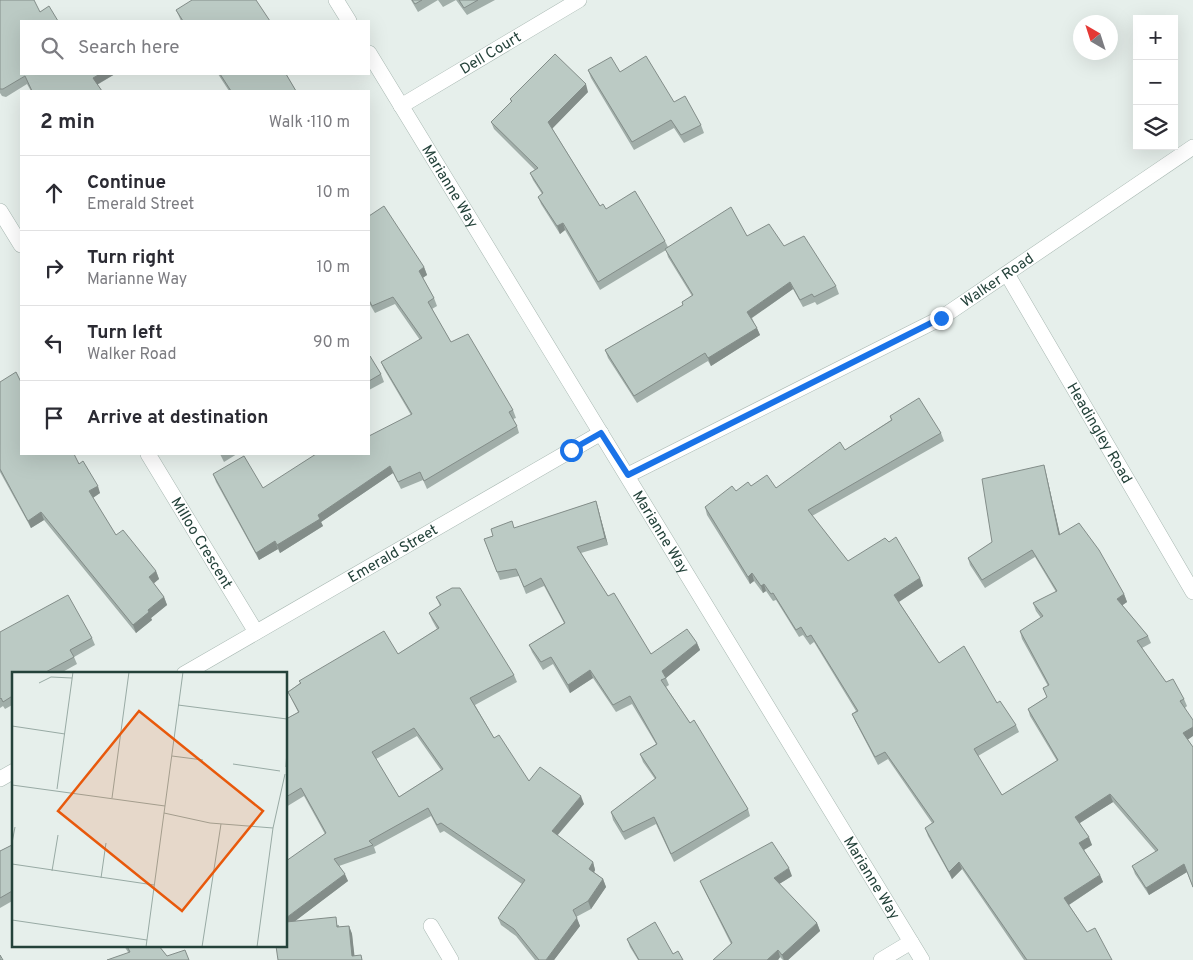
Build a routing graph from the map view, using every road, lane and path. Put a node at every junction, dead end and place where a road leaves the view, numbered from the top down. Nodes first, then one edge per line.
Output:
1 (336, 0) edge
2 (579, 0) edge
3 (348, 20) edge
4 (370, 55) edge
5 (401, 106) junction
6 (1193, 147) edge
7 (0, 210) edge
8 (20, 244) edge
9 (1007, 274) junction
10 (601, 433) junction
11 (149, 455) edge
12 (628, 475) junction
13 (1193, 592) edge
14 (256, 632) junction
15 (187, 672) edge
16 (12, 773) edge
17 (0, 779) edge
18 (431, 926) dead end
19 (911, 942) junction
20 (451, 960) edge
21 (881, 960) edge
22 (922, 960) edge

1 - 3 street
2 - 5 street, Dell Court
4 - 5 street, Marianne Way
5 - 10 street, Marianne Way
6 - 9 street, Walker Road
7 - 8 street
9 - 12 street, Walker Road
9 - 13 street, Headingley Road
10 - 12 street, Marianne Way
10 - 14 street, Emerald Street
11 - 14 street, Milloo Crescent
12 - 19 street, Marianne Way
14 - 15 street, Emerald Street
16 - 17 street
18 - 20 street
19 - 21 street
19 - 22 street, Marianne Way

